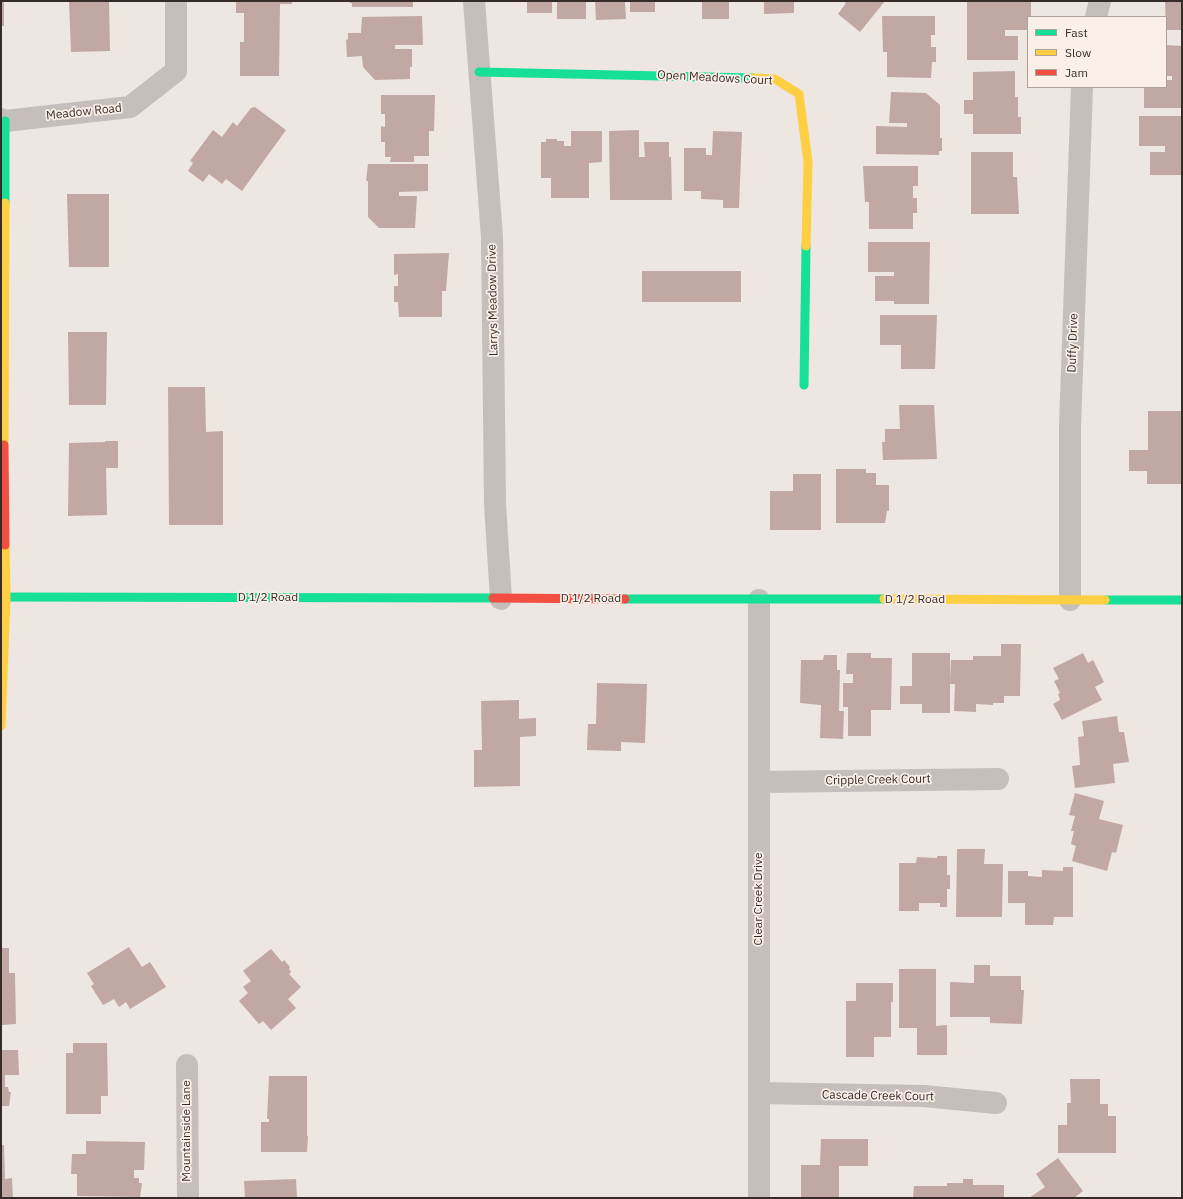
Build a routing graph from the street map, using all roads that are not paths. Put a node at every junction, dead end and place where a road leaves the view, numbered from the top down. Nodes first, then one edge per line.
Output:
1 (176, 1) edge
2 (474, 1) edge
3 (1100, 1) edge
4 (1096, 16) edge
5 (479, 72) junction
6 (1082, 88) edge
7 (3, 120) edge
8 (804, 385) dead end
9 (4, 597) edge
10 (501, 599) junction
11 (759, 600) junction
12 (1070, 600) junction
13 (1182, 600) edge
14 (1, 726) edge
15 (998, 779) dead end
16 (759, 782) junction
17 (187, 1065) dead end
18 (759, 1093) junction
19 (996, 1102) dead end
20 (188, 1198) edge
21 (759, 1198) edge

1 - 7 street, Meadow Road
2 - 5 street, Larrys Meadow Drive
3 - 4 street
5 - 8 street, Open Meadows Court
5 - 10 street, Larrys Meadow Drive
6 - 12 street, Duffy Drive
7 - 9 street
9 - 10 street, D 1/2 Road
9 - 14 street
10 - 11 street, D 1/2 Road
11 - 12 street, D 1/2 Road
11 - 16 street, Clear Creek Drive
12 - 13 street, D 1/2 Road
15 - 16 street, Cripple Creek Court
16 - 18 street, Clear Creek Drive
17 - 20 street, Mountainside Lane
18 - 19 street, Cascade Creek Court
18 - 21 street, Clear Creek Drive

